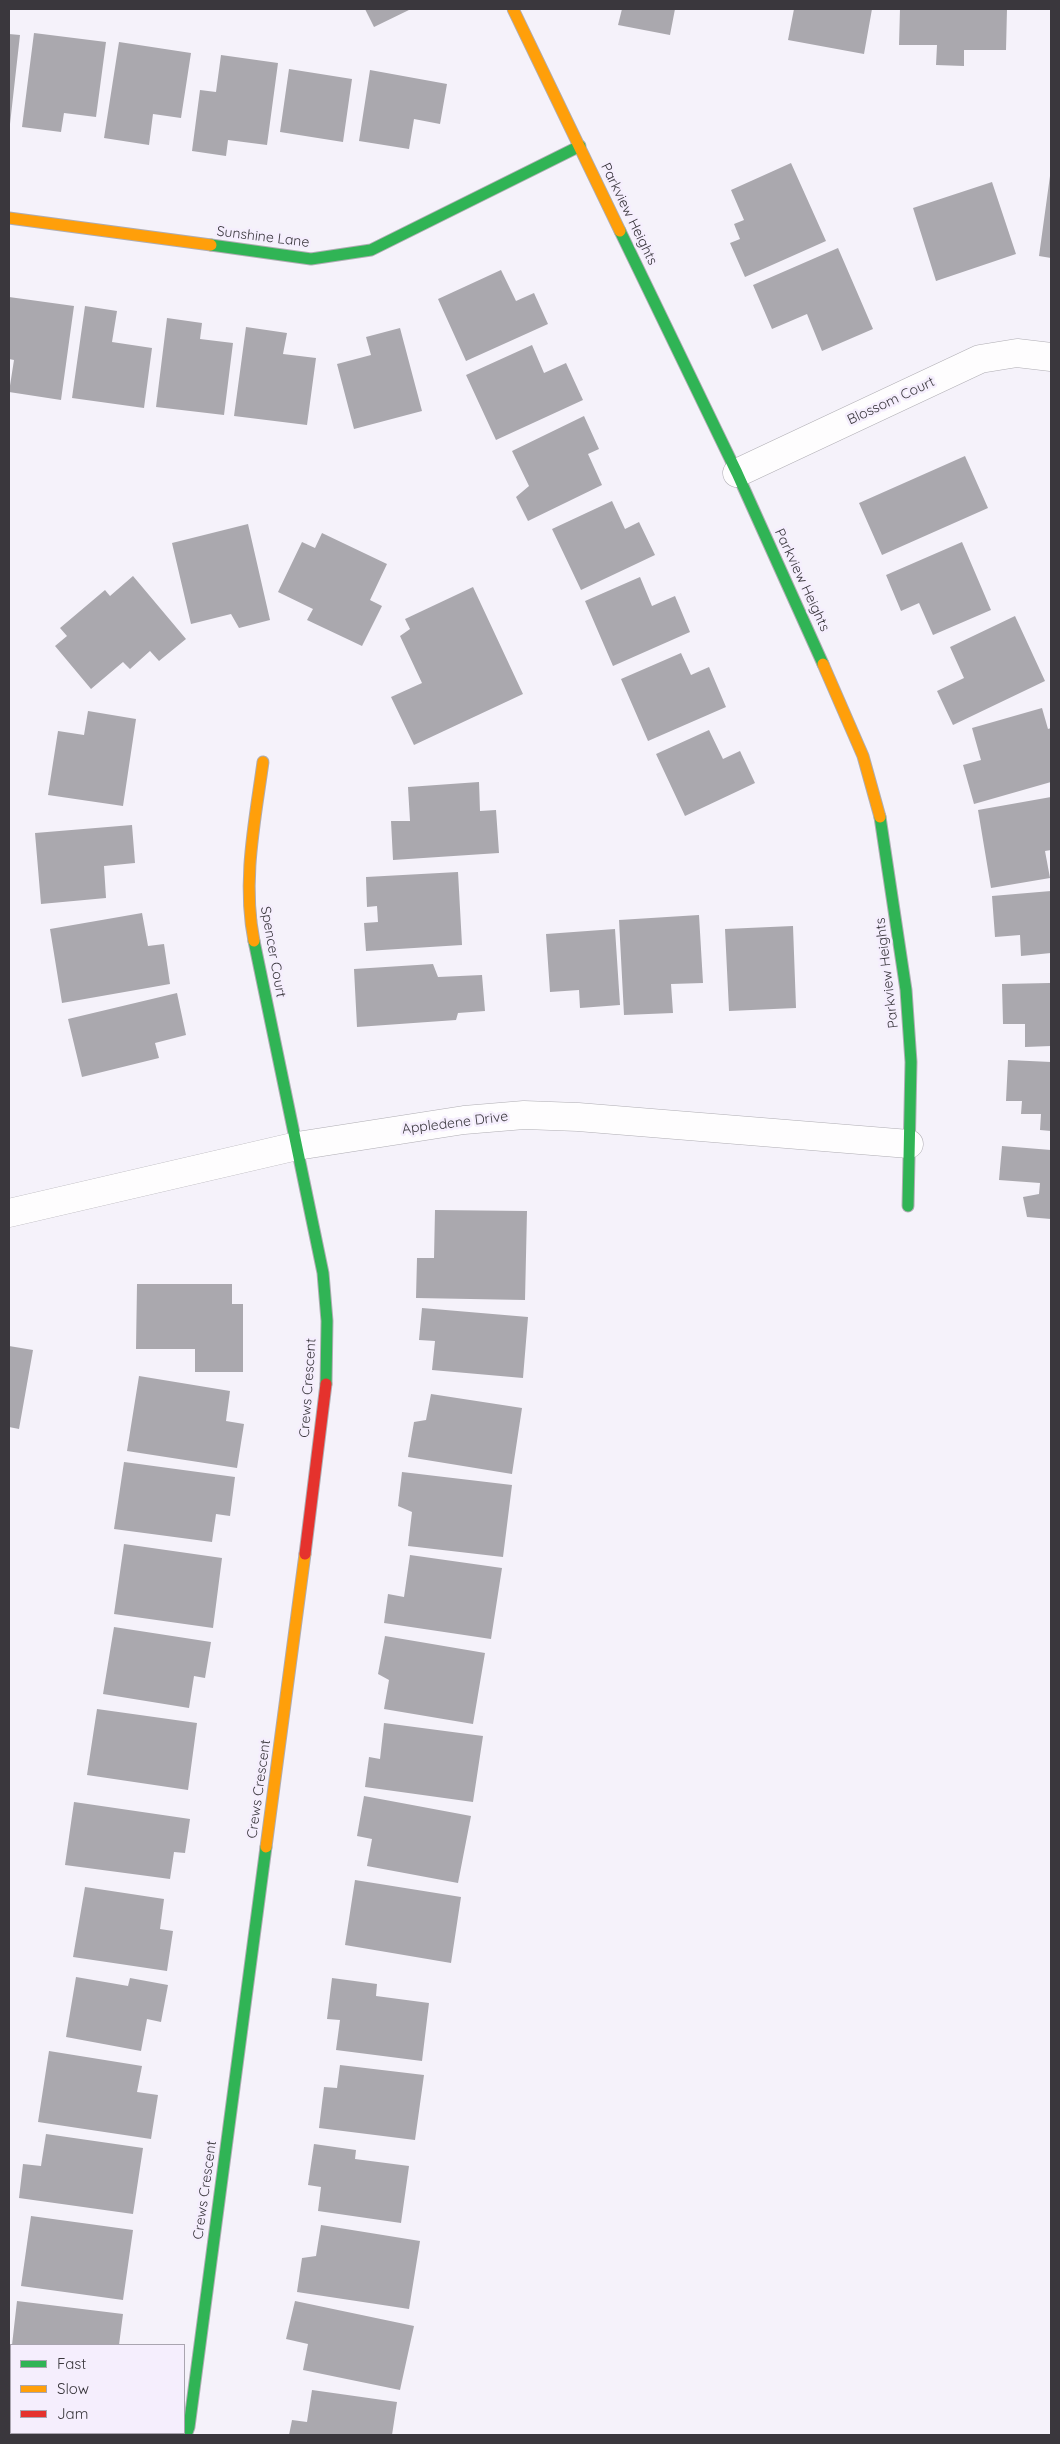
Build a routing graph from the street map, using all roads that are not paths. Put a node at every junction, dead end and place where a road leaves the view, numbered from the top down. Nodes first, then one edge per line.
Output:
1 (513, 9) edge
2 (580, 146) junction
3 (9, 218) edge
4 (1051, 357) edge
5 (737, 473) junction
6 (262, 762) dead end
7 (909, 1144) junction
8 (298, 1146) junction
9 (908, 1206) dead end
10 (9, 1213) edge
11 (186, 2435) edge

1 - 2 street, Parkview Heights
2 - 3 street, Sunshine Lane
2 - 5 street, Parkview Heights
4 - 5 street, Blossom Court
5 - 7 street, Parkview Heights
6 - 8 street, Spencer Court
7 - 8 street, Appledene Drive
7 - 9 street, Parkview Heights
8 - 10 street, Appledene Drive
8 - 11 street, Crews Crescent

